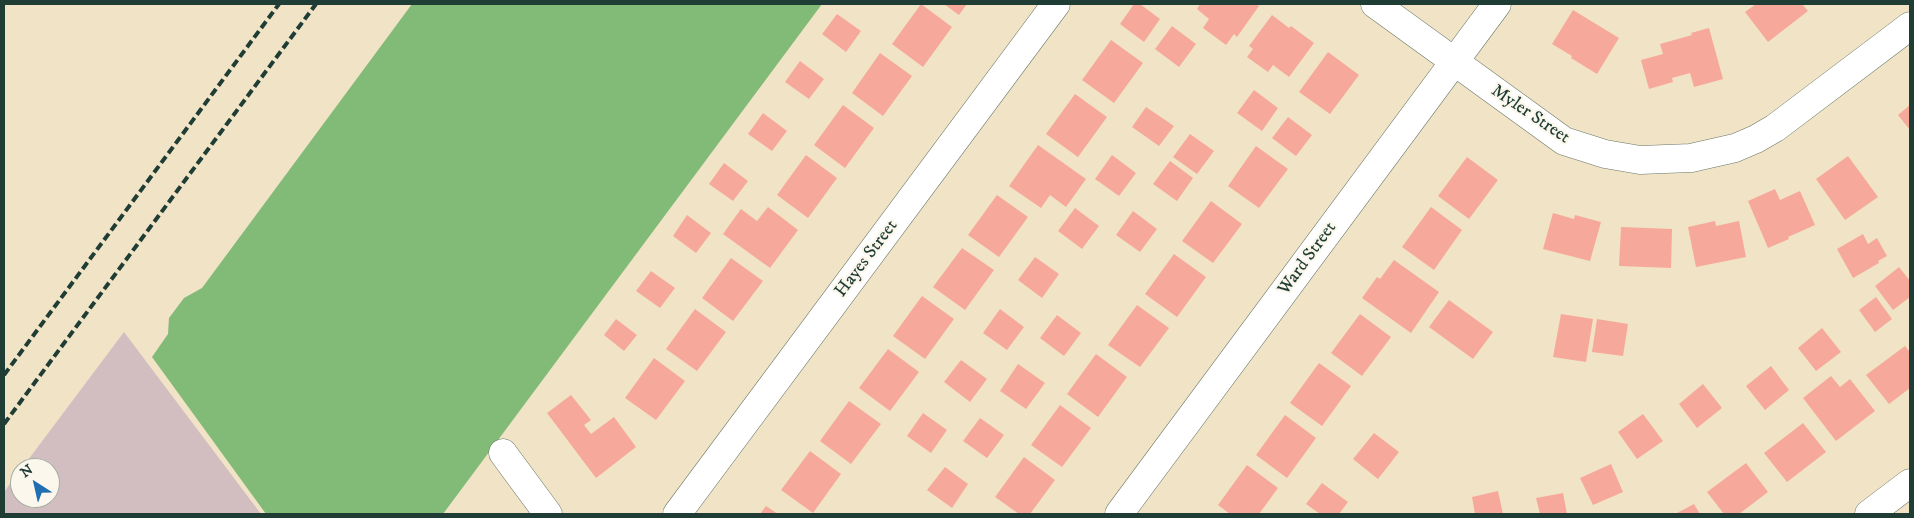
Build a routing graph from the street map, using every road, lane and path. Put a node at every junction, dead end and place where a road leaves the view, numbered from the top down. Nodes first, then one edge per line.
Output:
1 (1056, 4) edge
2 (1375, 4) edge
3 (1497, 4) edge
4 (1910, 26) edge
5 (1454, 62) junction
6 (502, 453) dead end
7 (1910, 483) edge
8 (548, 514) edge
9 (677, 514) edge
10 (1119, 514) edge
11 (1869, 514) edge

1 - 9 street, Hayes Street
2 - 5 street, Myler Street
3 - 5 street, Ward Street
4 - 5 street, Myler Street
5 - 10 street, Ward Street
6 - 8 street
7 - 11 street

